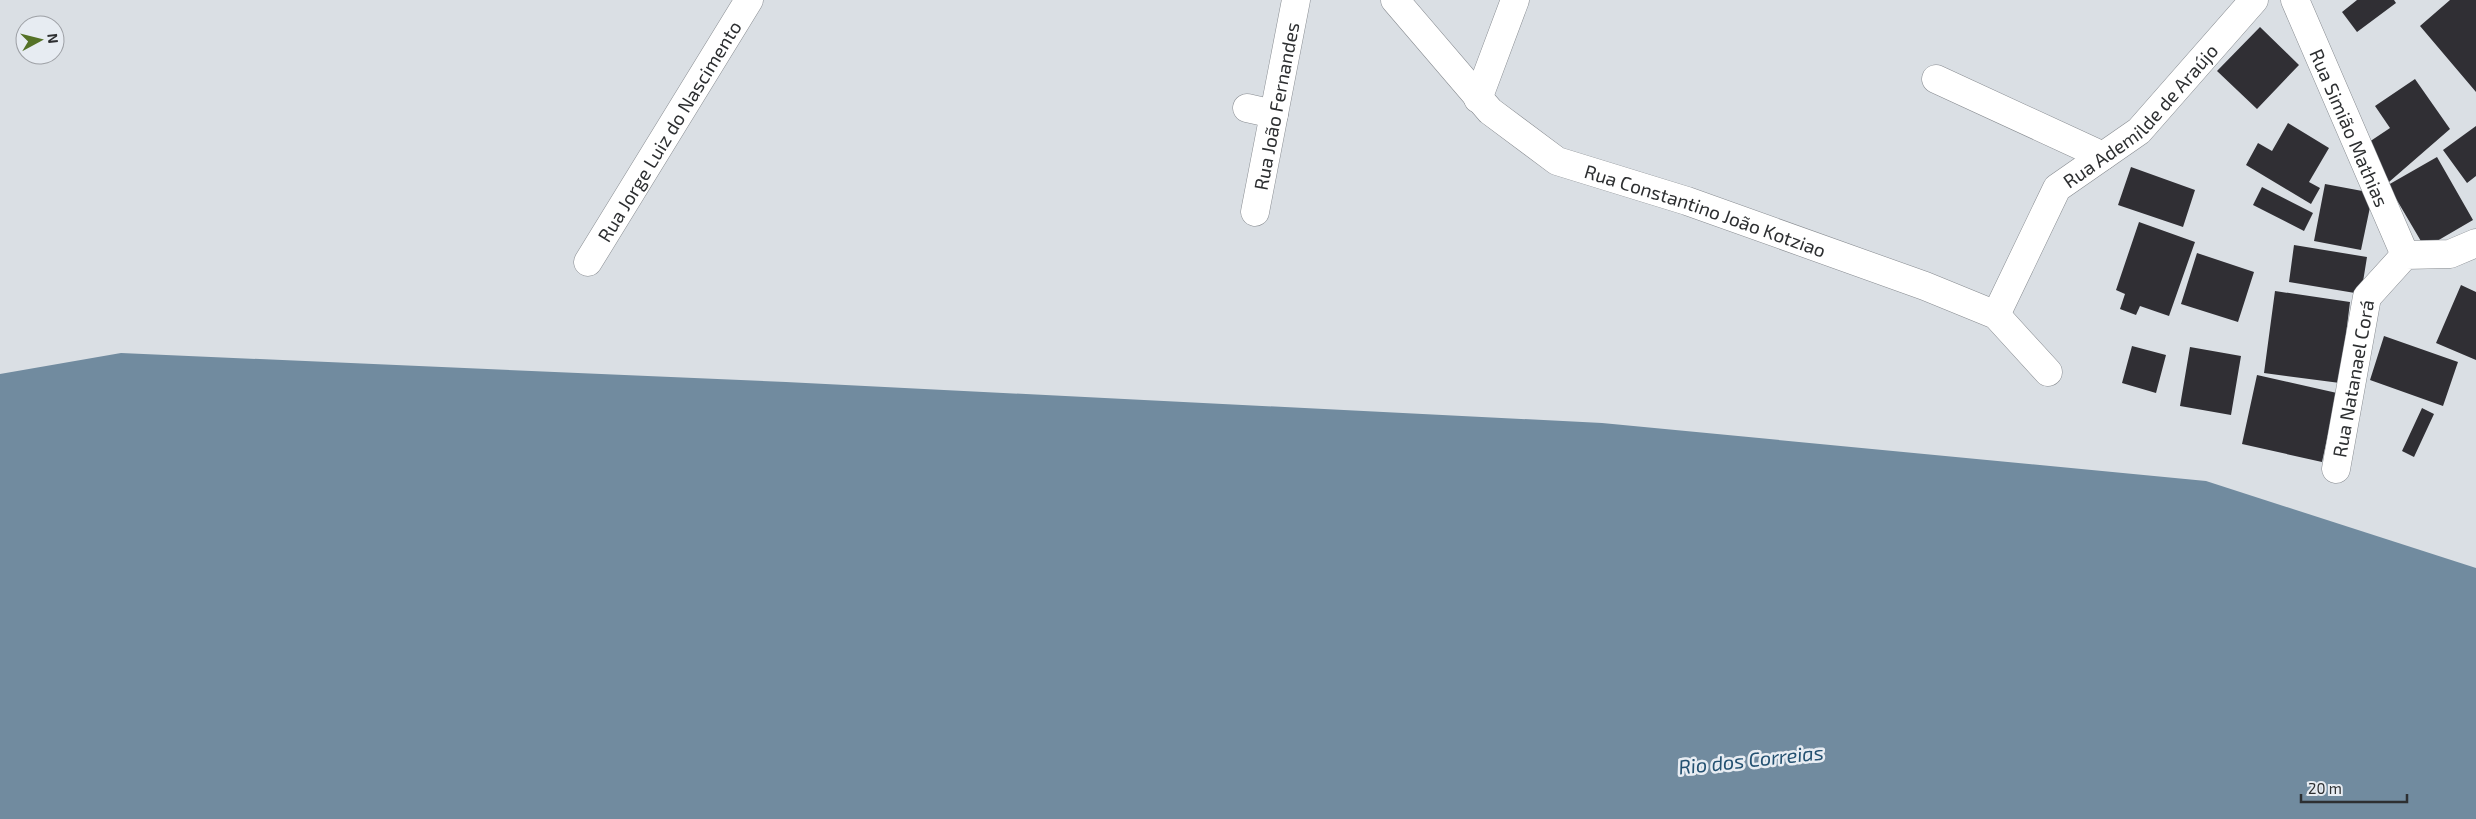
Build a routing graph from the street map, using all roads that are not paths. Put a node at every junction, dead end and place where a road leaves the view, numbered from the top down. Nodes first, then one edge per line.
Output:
1 (749, 0) edge
2 (1296, 0) edge
3 (1395, 0) edge
4 (1515, 0) edge
5 (2254, 0) edge
6 (2295, 0) edge
7 (1936, 79) dead end
8 (1478, 99) junction
9 (1247, 108) dead end
10 (1274, 114) junction
11 (2103, 156) junction
12 (1255, 212) dead end
13 (2476, 243) edge
14 (2405, 256) junction
15 (588, 262) dead end
16 (1996, 315) junction
17 (2048, 372) dead end
18 (2336, 469) dead end

1 - 15 street, Rua Jorge Luiz do Nascimento
2 - 10 street, Rua João Fernandes
3 - 8 street, Rua Constantino João Kotziao
4 - 8 street
5 - 11 street, Rua Ademilde de Araújo
6 - 14 street, Rua Simião Mathias
7 - 11 street
8 - 16 street, Rua Constantino João Kotziao
9 - 10 street
10 - 12 street, Rua João Fernandes
11 - 16 street, Rua Ademilde de Araújo
13 - 14 street
14 - 18 street, Rua Natanael Corá
16 - 17 street, Rua Constantino João Kotziao

